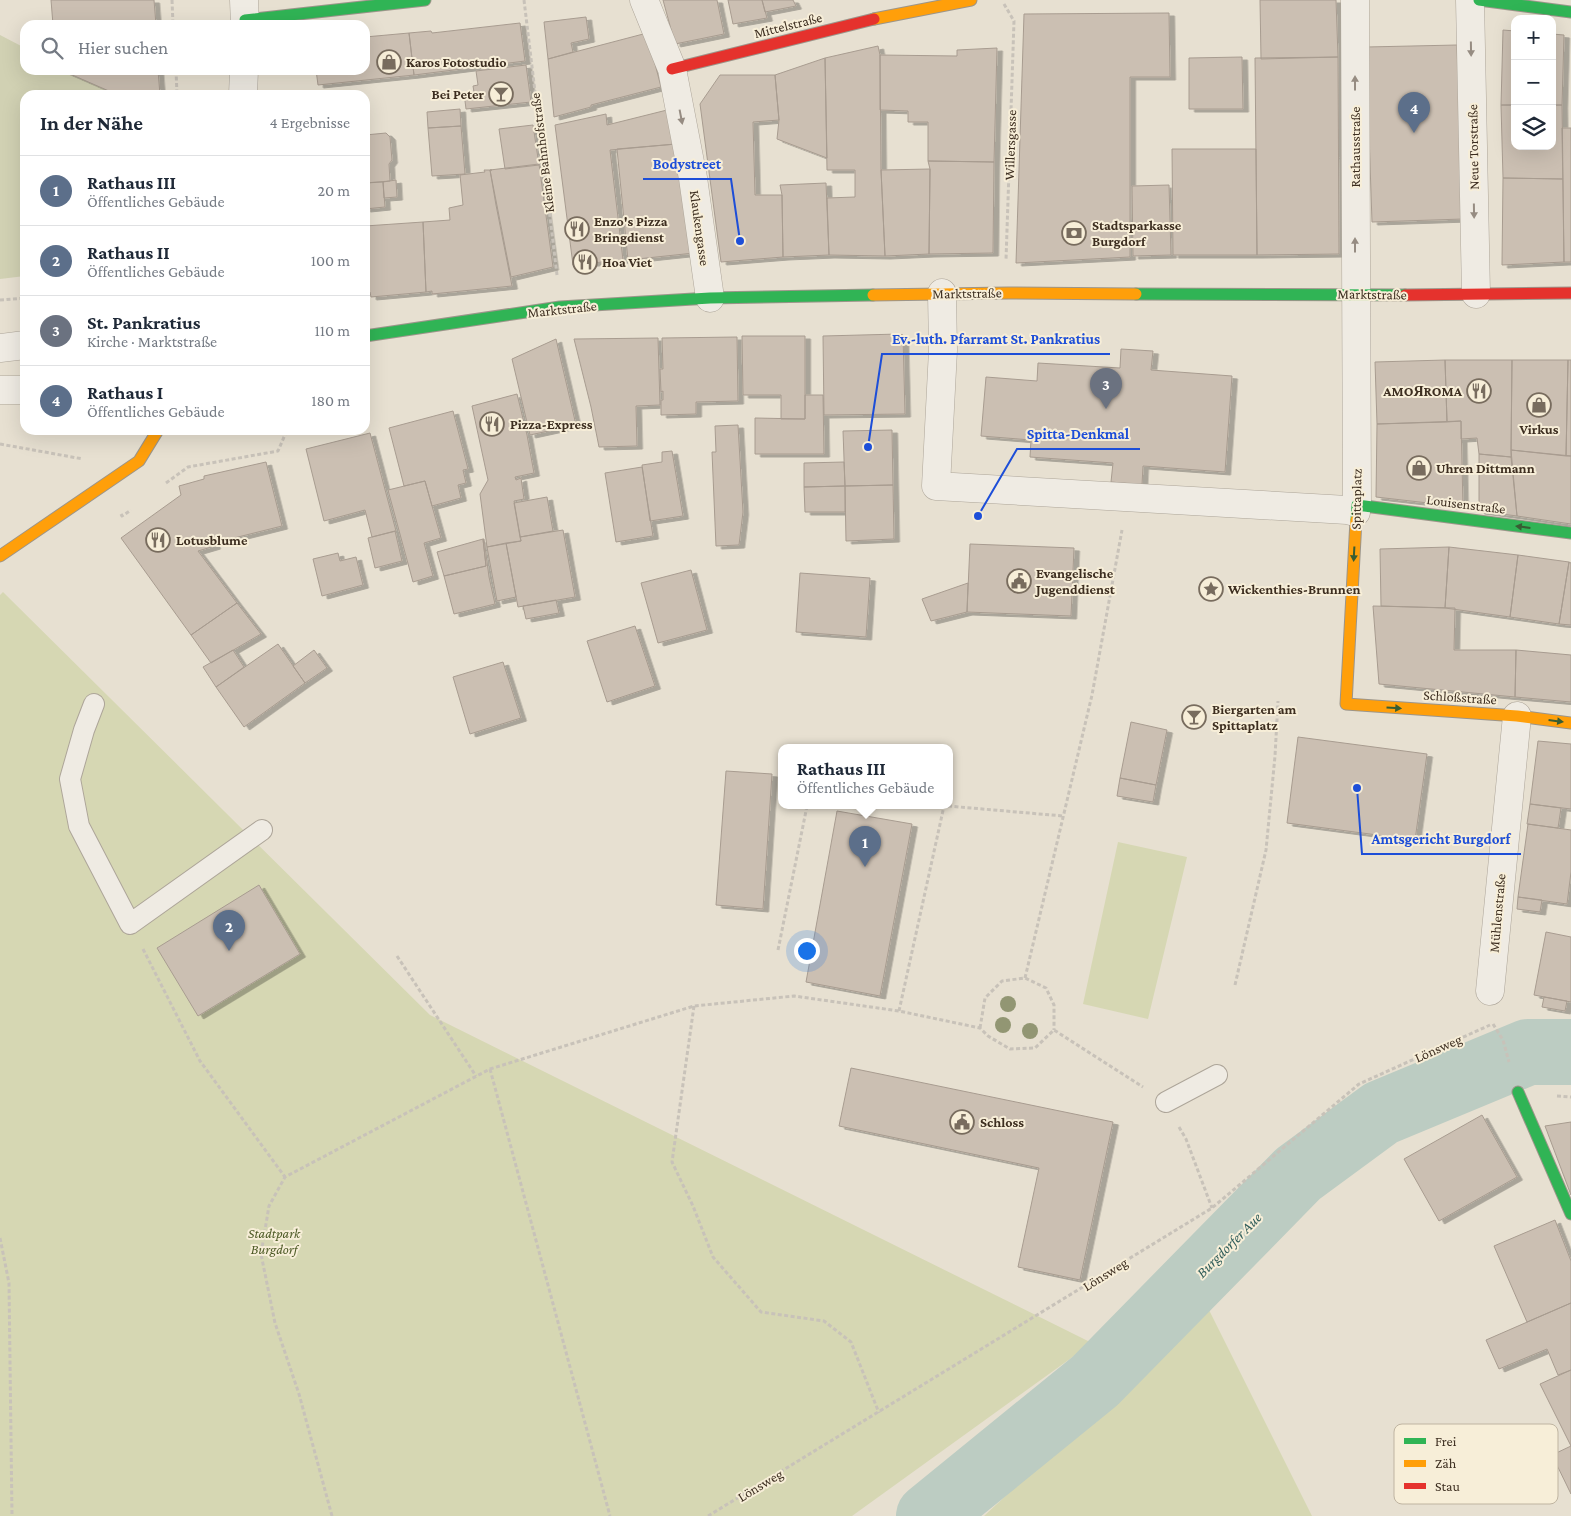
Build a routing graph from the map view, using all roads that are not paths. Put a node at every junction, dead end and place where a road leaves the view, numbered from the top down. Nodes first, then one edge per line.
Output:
1 (425, 0) edge
2 (644, 0) edge
3 (971, 0) edge
4 (1355, 0) edge
5 (1470, 0) edge
6 (1479, 0) edge
7 (1571, 12) edge
8 (245, 15) edge
9 (672, 70) junction
10 (244, 75) edge
11 (243, 90) edge
12 (942, 293) junction
13 (1571, 293) edge
14 (1355, 294) junction
15 (1476, 294) junction
16 (710, 298) junction
17 (370, 335) edge
18 (20, 346) edge
19 (0, 348) edge
20 (0, 390) edge
21 (20, 390) edge
22 (155, 435) edge
23 (1357, 509) junction
24 (1571, 533) edge
25 (0, 556) edge
26 (94, 704) dead end
27 (1346, 704) joint
28 (1516, 716) junction
29 (1571, 723) edge
30 (262, 830) dead end
31 (1490, 991) dead end
32 (1217, 1075) dead end
33 (1518, 1092) dead end
34 (1166, 1102) road end
35 (1571, 1214) edge

1 - 8 street
2 - 9 street, Klaukengasse
3 - 9 street, Mittelstraße
14 -> 4 street, Rathausstraße
5 -> 15 street, Neue Torstraße
6 - 7 street
9 -> 16 street, Klaukengasse
10 - 11 street
12 - 14 street, Marktstraße
12 - 16 street, Marktstraße
12 - 23 street
13 - 15 street, Marktstraße
14 - 15 street, Marktstraße
14 - 23 street, Spittaplatz
16 - 17 street, Marktstraße
18 - 19 street
20 - 21 street
22 - 25 street
24 -> 23 street, Louisenstraße
23 -> 27 street, Spittaplatz
26 - 30 lane
27 -> 28 street, Schloßstraße
28 -> 29 street, Schloßstraße
28 - 31 street, Mühlenstraße
32 - 34 lane
33 - 35 street

